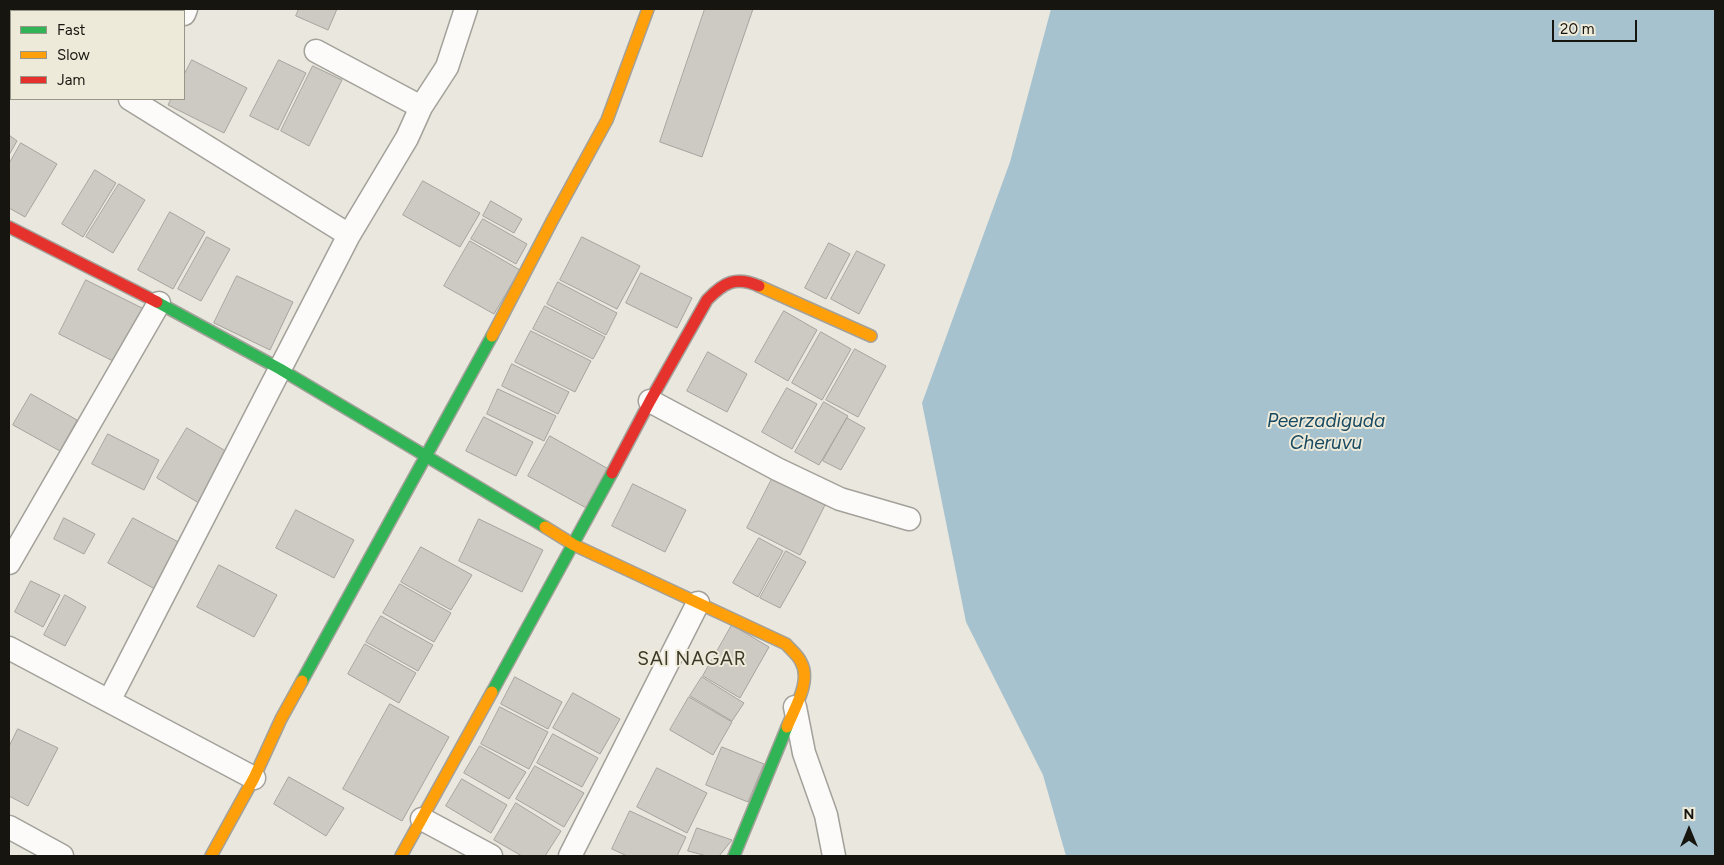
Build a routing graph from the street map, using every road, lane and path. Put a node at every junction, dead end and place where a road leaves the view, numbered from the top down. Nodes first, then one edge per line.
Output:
1 (466, 9) edge
2 (648, 9) edge
3 (316, 51) dead end
4 (134, 100) edge
5 (421, 106) junction
6 (9, 227) edge
7 (349, 235) junction
8 (159, 303) junction
9 (871, 336) dead end
10 (280, 369) junction
11 (650, 400) junction
12 (426, 458) junction
13 (909, 519) dead end
14 (574, 545) junction
15 (9, 562) edge
16 (698, 603) junction
17 (9, 648) edge
18 (109, 701) junction
19 (795, 707) junction
20 (254, 778) junction
21 (422, 819) junction
22 (9, 827) edge
23 (62, 856) edge
24 (211, 856) edge
25 (402, 856) edge
26 (491, 856) edge
27 (570, 856) edge
28 (734, 856) edge
29 (834, 856) edge

1 - 5 street
2 - 12 street
3 - 5 street
4 - 7 street
5 - 7 street
6 - 8 street
7 - 10 street
8 - 10 street
8 - 15 street
9 - 11 street
10 - 12 street
10 - 18 street
11 - 13 street
11 - 14 street
12 - 14 street
12 - 20 street
14 - 16 street
14 - 21 street
16 - 19 street
16 - 27 street
17 - 18 street
18 - 20 street
19 - 28 street
19 - 29 street
20 - 24 street
21 - 25 street
21 - 26 street
22 - 23 street

